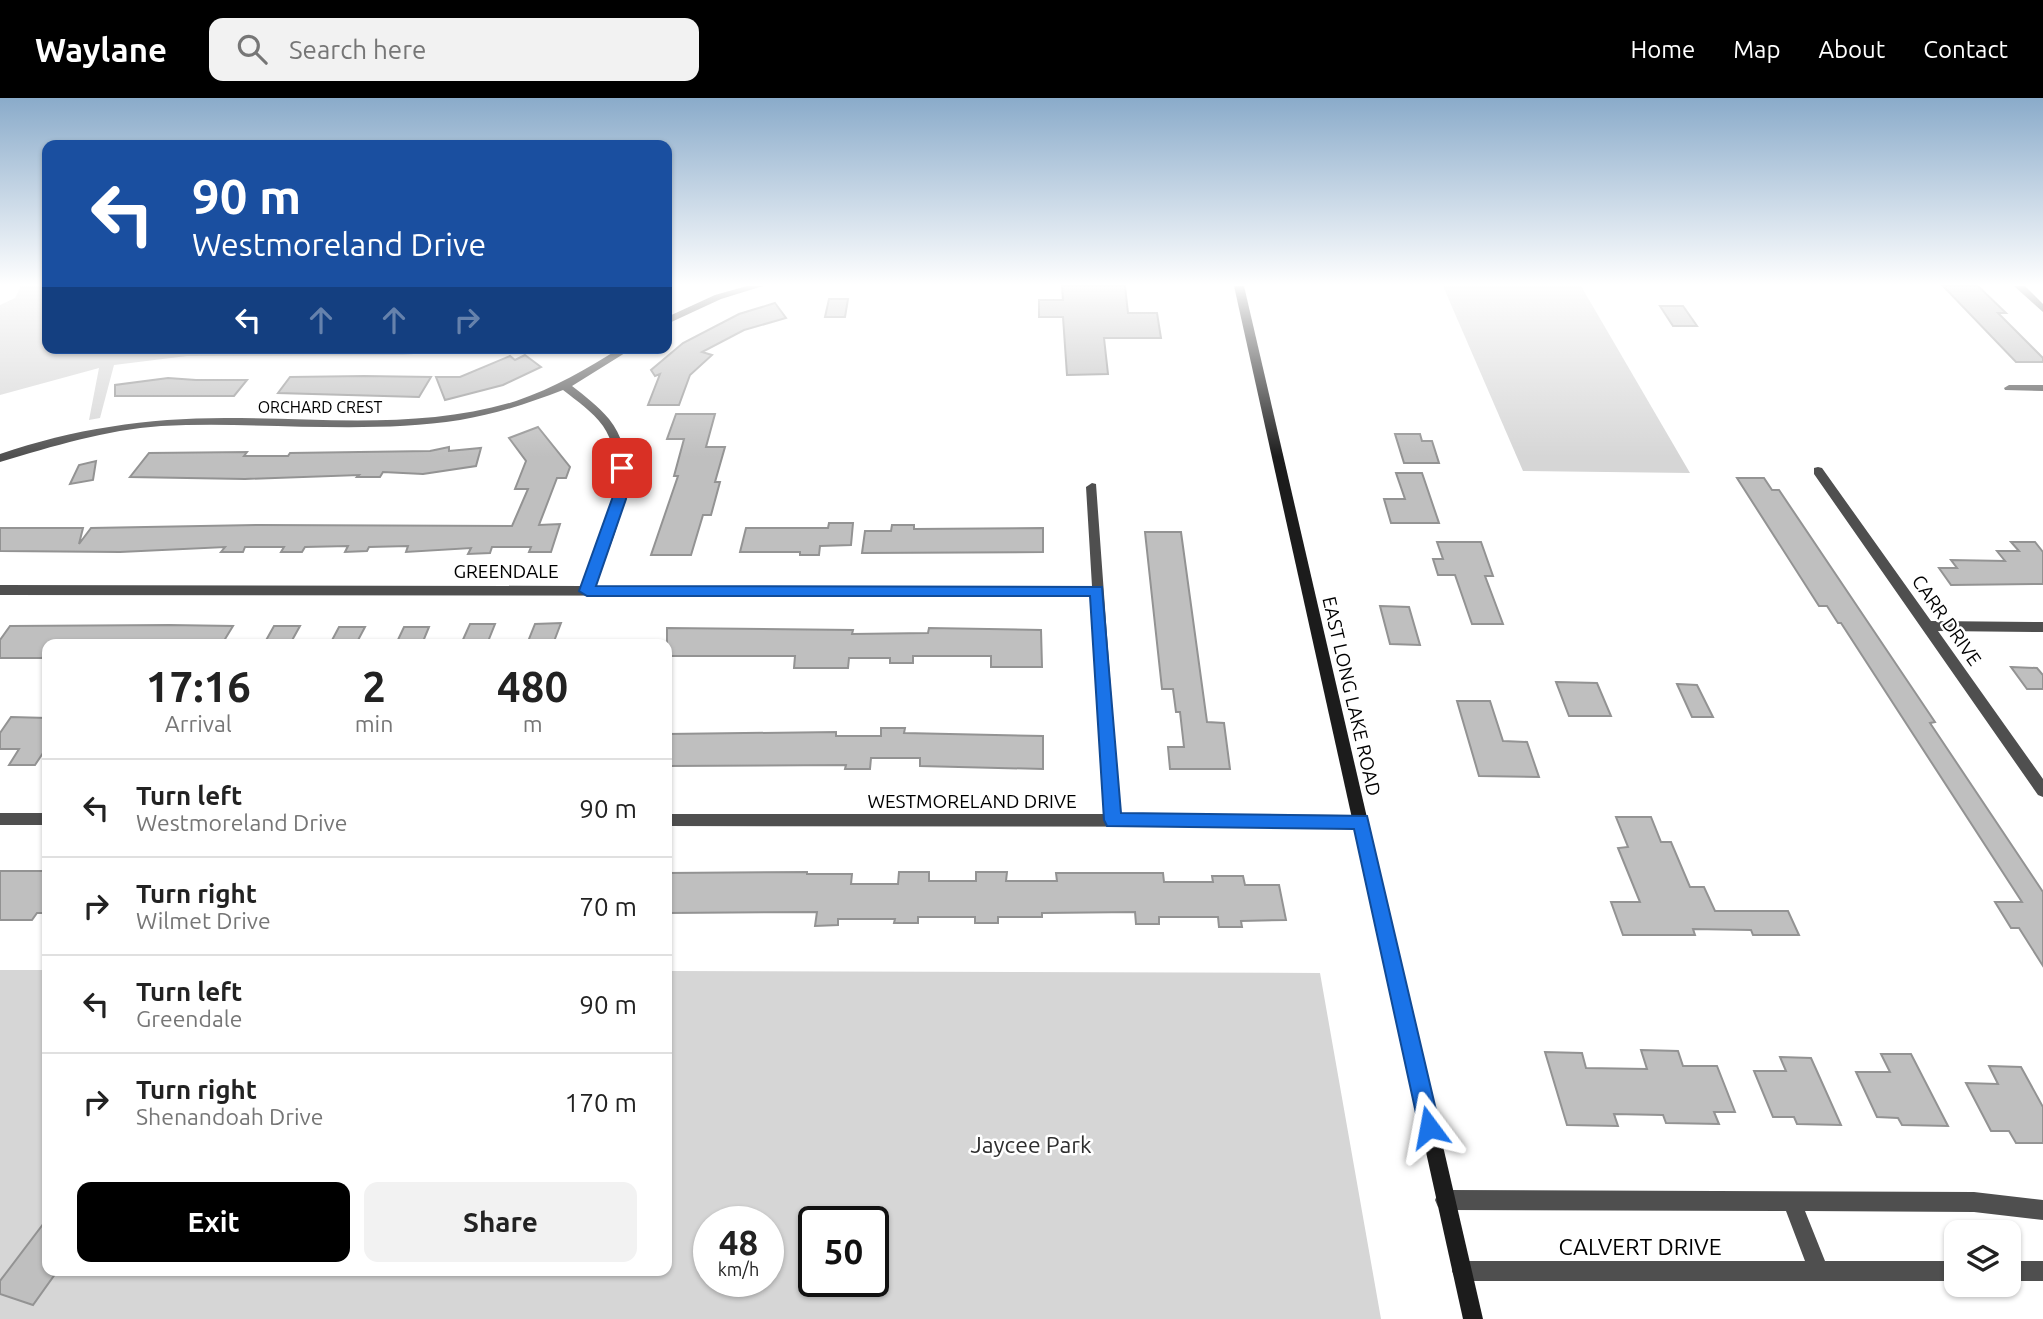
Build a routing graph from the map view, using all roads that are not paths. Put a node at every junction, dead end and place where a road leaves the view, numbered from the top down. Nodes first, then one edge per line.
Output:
1 (1252, 343) edge
2 (620, 354) edge
3 (566, 387) junction
4 (2009, 388) dead end
5 (2043, 388) edge
6 (0, 458) edge
7 (1818, 471) dead end
8 (1092, 486) dead end
9 (0, 590) edge
10 (587, 591) junction
11 (1097, 591) junction
12 (1928, 626) junction
13 (2043, 627) edge
14 (2043, 792) edge
15 (0, 819) edge
16 (42, 819) edge
17 (672, 820) edge
18 (1113, 820) junction
19 (1361, 821) junction
20 (1445, 1200) junction
21 (1791, 1200) junction
22 (2043, 1210) edge
23 (1462, 1271) junction
24 (1819, 1271) junction
25 (1944, 1271) edge
26 (2021, 1271) edge
27 (2043, 1271) edge
28 (1473, 1319) edge

1 - 19 main road, EAST LONG LAKE ROAD
2 - 3 street, ORCHARD CREST
3 - 6 street, ORCHARD CREST
3 - 10 street
4 - 5 street
7 - 12 street, CARR DRIVE
8 - 11 street
9 - 10 street, GREENDALE
10 - 11 street, GREENDALE
11 - 18 street
12 - 13 street
12 - 14 street, CARR DRIVE
15 - 16 street
17 - 18 street, WESTMORELAND DRIVE
18 - 19 street, WESTMORELAND DRIVE
19 - 20 main road, EAST LONG LAKE ROAD
20 - 21 street
20 - 23 main road, EAST LONG LAKE ROAD
21 - 22 street
21 - 24 street
23 - 24 street, CALVERT DRIVE
23 - 28 main road, EAST LONG LAKE ROAD
24 - 25 street, CALVERT DRIVE
26 - 27 street

